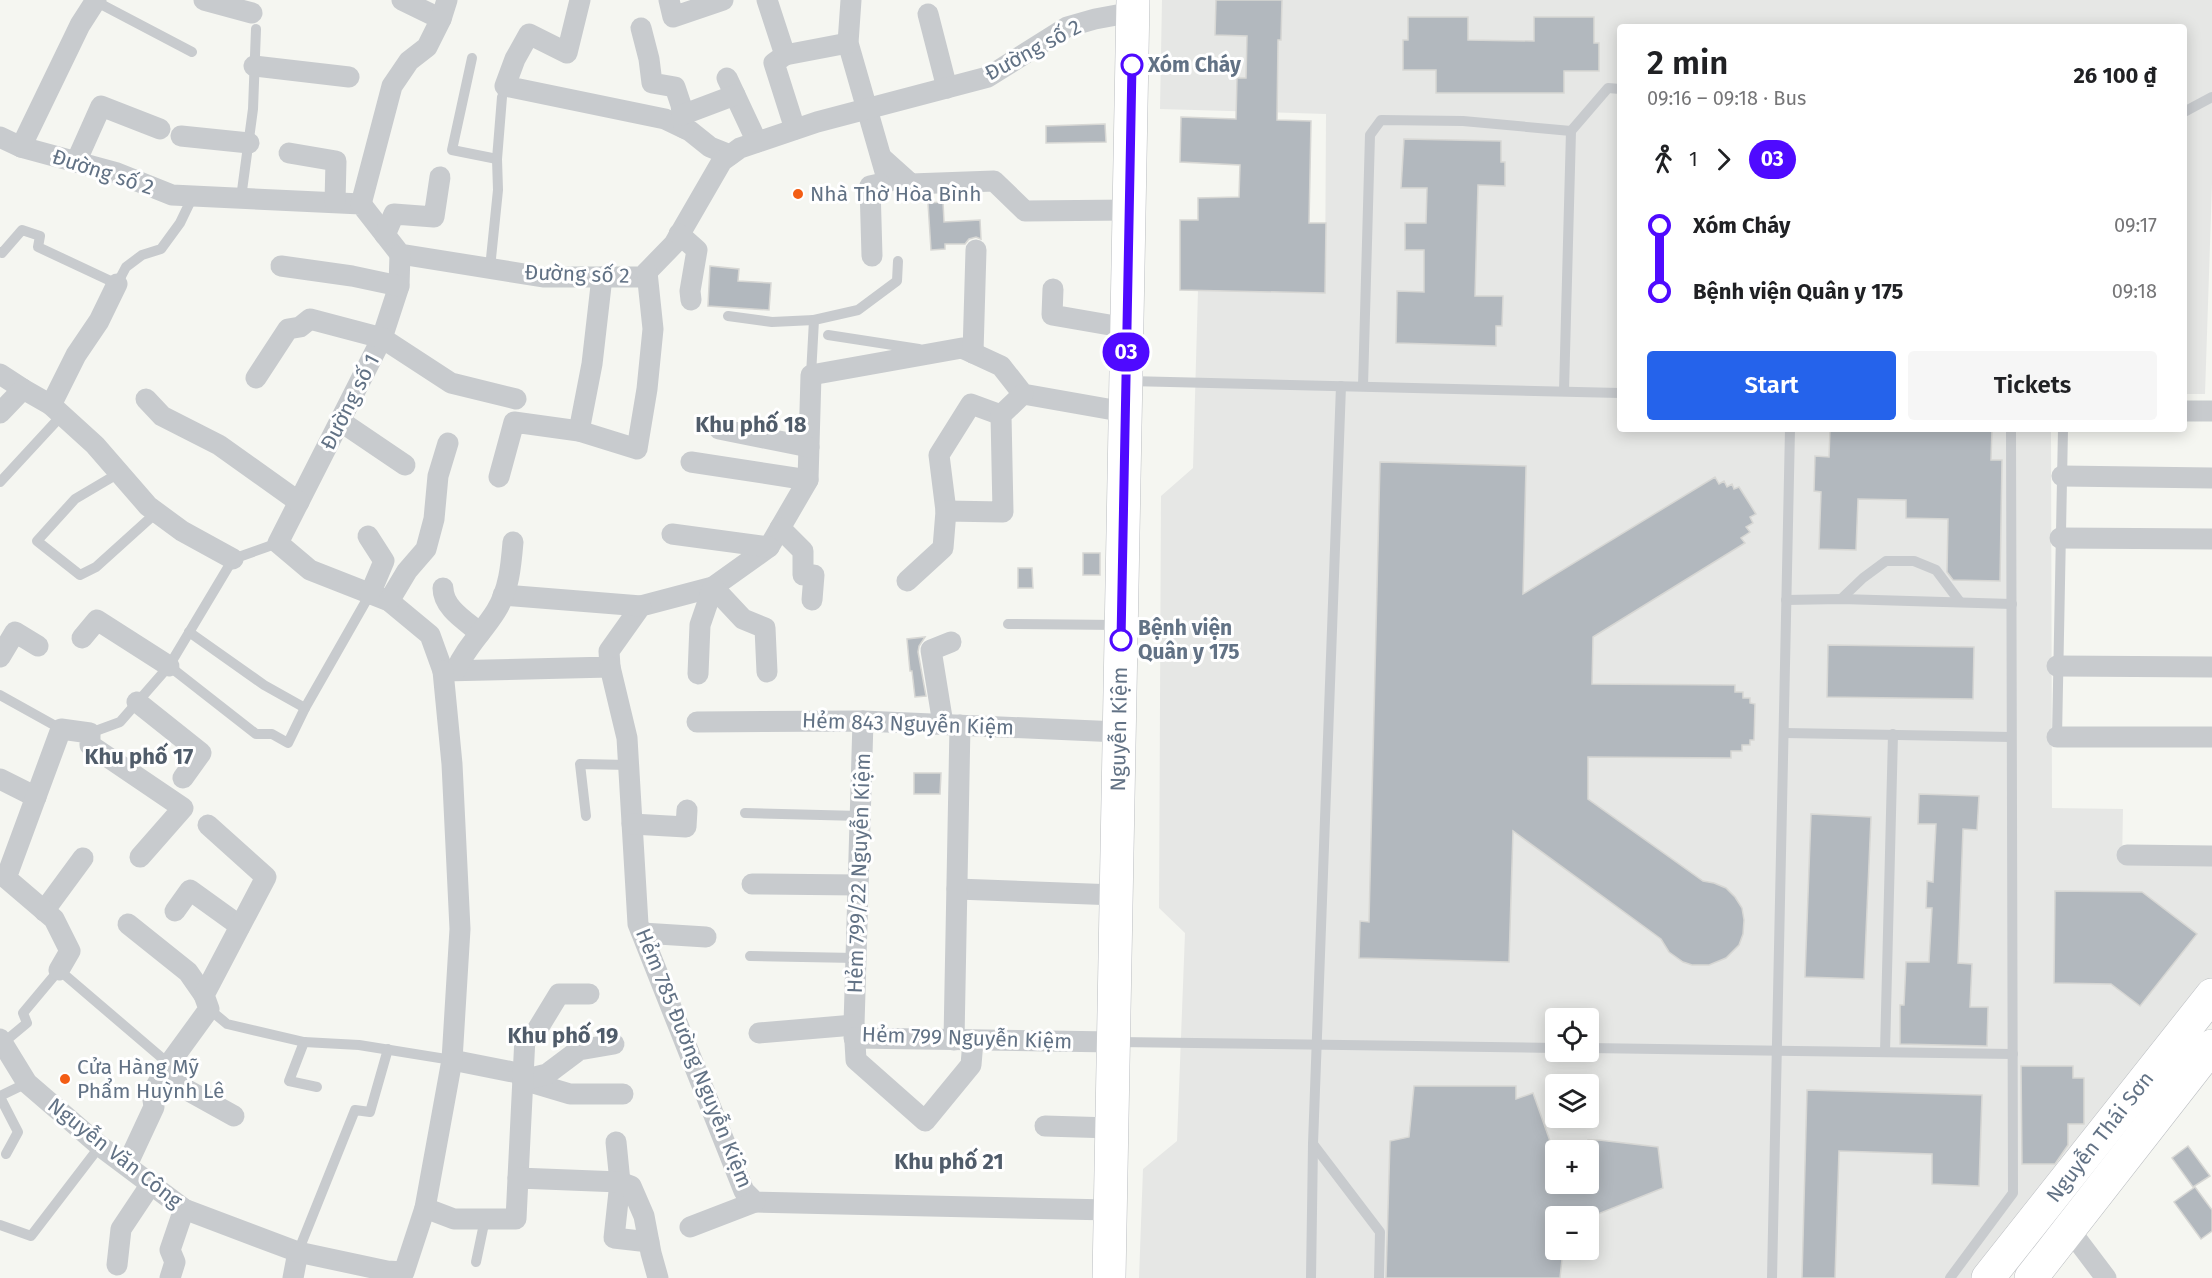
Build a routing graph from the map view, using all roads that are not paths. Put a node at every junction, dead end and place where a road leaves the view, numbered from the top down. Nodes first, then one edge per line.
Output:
1 (94, 0) edge
2 (204, 0) edge
3 (402, 0) edge
4 (580, 0) edge
5 (669, 0) edge
6 (723, 0) edge
7 (767, 0) edge
8 (851, 0) edge
9 (1133, 6) edge
10 (444, 9) edge
11 (928, 14) dead end
12 (254, 21) joint
13 (641, 28) dead end
14 (848, 43) junction
15 (192, 52) dead end
16 (785, 56) junction
17 (472, 58) dead end
18 (254, 66) junction
19 (348, 77) dead end
20 (947, 88) junction
21 (1617, 89) edge
22 (502, 97) dead end
23 (2212, 97) edge
24 (866, 109) junction
25 (2187, 110) edge
26 (683, 122) junction
27 (160, 129) dead end
28 (795, 129) junction
29 (1570, 131) junction
30 (181, 136) dead end
31 (0, 137) edge
32 (757, 142) junction
33 (249, 143) junction
34 (21, 147) junction
35 (289, 153) dead end
36 (730, 155) junction
37 (882, 158) junction
38 (497, 159) junction
39 (76, 162) junction
40 (440, 177) dead end
41 (193, 196) junction
42 (242, 198) junction
43 (335, 202) junction
44 (361, 204) junction
45 (1129, 210) junction
46 (680, 234) junction
47 (385, 235) junction
48 (976, 250) dead end
49 (0, 252) edge
50 (400, 254) junction
51 (872, 256) dead end
52 (898, 261) dead end
53 (281, 266) dead end
54 (490, 268) junction
55 (647, 272) junction
56 (602, 277) junction
57 (117, 284) junction
58 (399, 286) junction
59 (1053, 289) dead end
60 (691, 300) dead end
61 (728, 316) dead end
62 (814, 320) junction
63 (1127, 328) junction
64 (828, 334) dead end
65 (382, 338) junction
66 (937, 352) junction
67 (973, 353) junction
68 (0, 374) edge
69 (811, 375) junction
70 (256, 378) dead end
71 (1341, 386) junction
72 (1363, 387) junction
73 (22, 389) junction
74 (1564, 392) junction
75 (1617, 393) edge
76 (1023, 394) junction
77 (1125, 397) junction
78 (146, 399) dead end
79 (516, 399) dead end
80 (56, 410) junction
81 (2187, 411) edge
82 (2212, 411) edge
83 (0, 413) edge
84 (1000, 415) junction
85 (340, 421) junction
86 (719, 429) dead end
87 (579, 431) junction
88 (1790, 432) edge
89 (2011, 432) edge
90 (2063, 432) edge
91 (448, 443) dead end
92 (809, 447) junction
93 (691, 462) dead end
94 (405, 465) dead end
95 (119, 472) junction
96 (2062, 476) junction
97 (499, 477) dead end
98 (2212, 478) edge
99 (807, 480) junction
100 (0, 482) edge
101 (299, 502) junction
102 (946, 511) junction
103 (157, 512) junction
104 (780, 528) junction
105 (672, 534) dead end
106 (368, 536) dead end
107 (2061, 538) junction
108 (2212, 539) edge
109 (513, 542) dead end
110 (278, 543) junction
111 (769, 547) junction
112 (233, 559) junction
113 (907, 581) dead end
114 (712, 587) junction
115 (443, 588) dead end
116 (503, 596) junction
117 (380, 598) junction
118 (1841, 599) junction
119 (812, 600) dead end
120 (1786, 600) junction
121 (1960, 602) junction
122 (2012, 604) junction
123 (641, 606) junction
124 (1008, 624) dead end
125 (1121, 625) junction
126 (189, 632) junction
127 (480, 633) junction
128 (82, 638) dead end
129 (951, 642) dead end
130 (38, 646) dead end
131 (0, 657) edge
132 (169, 666) junction
133 (2057, 666) junction
134 (610, 667) junction
135 (2212, 667) edge
136 (449, 670) junction
137 (767, 672) dead end
138 (698, 674) dead end
139 (0, 695) edge
140 (137, 702) junction
141 (305, 708) junction
142 (863, 721) junction
143 (697, 722) dead end
144 (951, 724) junction
145 (61, 729) junction
146 (1119, 732) junction
147 (1785, 732) junction
148 (90, 733) junction
149 (1893, 734) junction
150 (2011, 737) junction
151 (2057, 737) joint
152 (2212, 737) edge
153 (629, 765) junction
154 (183, 778) dead end
155 (0, 779) edge
156 (36, 797) junction
157 (687, 810) dead end
158 (745, 813) dead end
159 (586, 816) dead end
160 (860, 816) junction
161 (632, 824) junction
162 (208, 825) dead end
163 (7, 851) edge
164 (2127, 855) dead end
165 (2212, 856) edge
166 (140, 857) dead end
167 (83, 858) dead end
168 (752, 884) dead end
169 (858, 885) junction
170 (957, 889) junction
171 (1116, 895) junction
172 (45, 910) junction
173 (175, 911) dead end
174 (128, 924) dead end
175 (240, 926) junction
176 (642, 933) junction
177 (706, 938) dead end
178 (750, 956) dead end
179 (856, 958) junction
180 (59, 970) junction
181 (589, 994) dead end
182 (2212, 995) edge
183 (206, 1002) junction
184 (854, 1032) junction
185 (759, 1034) dead end
186 (963, 1041) junction
187 (1, 1042) edge
188 (304, 1042) junction
189 (1113, 1042) junction
190 (614, 1044) dead end
191 (1317, 1045) junction
192 (2212, 1046) edge
193 (1545, 1048) edge
194 (1599, 1048) edge
195 (388, 1049) junction
196 (1778, 1051) junction
197 (1885, 1052) junction
198 (2013, 1054) junction
199 (452, 1060) junction
200 (165, 1070) junction
201 (523, 1080) junction
202 (27, 1083) junction
203 (317, 1087) dead end
204 (623, 1094) dead end
205 (0, 1097) edge
206 (234, 1116) dead end
207 (1045, 1126) dead end
208 (1112, 1128) junction
209 (616, 1142) dead end
210 (1313, 1144) junction
211 (100, 1146) junction
212 (6, 1154) dead end
213 (127, 1165) junction
214 (518, 1178) junction
215 (620, 1182) junction
216 (152, 1184) junction
217 (755, 1202) junction
218 (425, 1208) junction
219 (184, 1209) junction
220 (1110, 1210) junction
221 (485, 1219) junction
222 (0, 1226) edge
223 (690, 1227) dead end
224 (2069, 1229) junction
225 (649, 1242) junction
226 (298, 1252) junction
227 (476, 1262) dead end
228 (117, 1265) dead end
229 (405, 1275) edge
230 (170, 1278) edge
231 (293, 1278) edge
232 (658, 1278) edge
233 (1109, 1278) edge
234 (1311, 1278) edge
235 (1379, 1278) edge
236 (1772, 1278) edge
237 (1950, 1278) edge
238 (1988, 1278) edge
239 (2031, 1278) edge
240 (2106, 1278) edge

1 - 15 lane
1 - 34 street
2 - 12 street
3 - 10 street
4 - 26 street
5 - 6 street
7 - 16 street
8 - 14 street
9 - 20 street, Đường số 2
9 - 45 main road, Nguyễn Kiệm
10 - 44 street
11 - 20 street
12 - 18 lane
13 - 26 street
14 - 16 street
14 - 24 street
16 - 28 street
17 - 38 lane
18 - 19 street
18 - 33 lane
20 - 24 street, Đường số 2
21 - 29 lane
22 - 38 lane
23 - 25 lane
24 - 28 street, Đường số 2
24 - 37 street
26 - 32 street
26 - 36 street
27 - 39 street
28 - 32 street, Đường số 2
29 - 72 lane
29 - 74 lane
30 - 33 street
31 - 34 street, Đường số 2
32 - 36 street, Đường số 2
33 - 42 lane
34 - 39 street, Đường số 2
35 - 43 street
36 - 46 street, Đường số 2
37 - 45 street
37 - 51 street
38 - 54 lane
39 - 41 street, Đường số 2
40 - 47 street
41 - 42 street, Đường số 2
41 - 57 lane
42 - 43 street, Đường số 2
43 - 44 street, Đường số 2
44 - 47 street
45 - 63 main road, Nguyễn Kiệm
46 - 55 street, Đường số 2
46 - 60 street
47 - 50 street
48 - 67 street
49 - 57 lane
50 - 54 street, Đường số 2
50 - 58 street, Đường số 1
52 - 62 lane
53 - 58 street
54 - 56 street, Đường số 2
55 - 56 street, Đường số 2
55 - 87 street
56 - 87 street
57 - 80 street
58 - 65 street, Đường số 1
59 - 63 street
61 - 62 lane
62 - 69 lane
63 - 77 main road, Nguyễn Kiệm
64 - 66 lane
65 - 70 street
65 - 79 street
65 - 85 street, Đường số 1
66 - 67 street
66 - 69 street
67 - 76 street
68 - 73 street
69 - 92 street
71 - 72 lane
71 - 77 lane
71 - 191 lane
72 - 74 lane
73 - 80 street
73 - 83 street
74 - 75 lane
76 - 77 street
76 - 84 street
77 - 125 main road, Nguyễn Kiệm
78 - 101 street
80 - 95 street
80 - 100 lane
81 - 82 street
84 - 102 street
84 - 102 street
85 - 94 street
85 - 101 street, Đường số 1
86 - 92 street
87 - 97 street
88 - 120 lane
89 - 122 lane
90 - 96 lane
91 - 117 street
92 - 99 street
93 - 99 street
95 - 103 street
95 - 103 lane
96 - 98 street
96 - 107 lane
99 - 104 street
101 - 110 street, Đường số 1
102 - 113 street
103 - 112 street
104 - 111 street
104 - 119 street
105 - 111 street
106 - 117 street
107 - 108 street
107 - 133 lane
109 - 116 street
110 - 112 lane
110 - 117 street
111 - 114 street
112 - 126 lane
114 - 123 street
114 - 137 street
114 - 138 street
115 - 127 street
116 - 123 street
116 - 127 street
117 - 136 street
117 - 141 lane
118 - 120 lane
118 - 121 lane
118 - 121 lane
120 - 147 lane
121 - 122 lane
122 - 150 lane
123 - 134 street
124 - 125 lane
125 - 146 main road, Nguyễn Kiệm
126 - 132 lane
126 - 141 lane
127 - 136 street
128 - 132 street
129 - 144 street
130 - 131 street
132 - 140 lane
132 - 141 lane
133 - 135 street
133 - 151 lane
134 - 136 street
134 - 153 street, Hẻm 785 Đường Nguyễn Kiệm
136 - 199 street
139 - 145 lane
140 - 148 lane
140 - 154 street
142 - 143 street, Hẻm 843 Nguyễn Kiệm
142 - 144 street, Hẻm 843 Nguyễn Kiệm
142 - 160 street, Hẻm 799/22 Nguyễn Kiệm
144 - 146 street, Hẻm 843 Nguyễn Kiệm
144 - 170 street
145 - 148 street
145 - 156 street
146 - 171 main road, Nguyễn Kiệm
147 - 149 lane
147 - 196 lane
148 - 166 street
149 - 150 lane
149 - 197 lane
150 - 198 lane
151 - 152 street
153 - 159 lane
153 - 161 street, Hẻm 785 Đường Nguyễn Kiệm
155 - 156 street
156 - 163 street
157 - 161 street
158 - 160 lane
160 - 169 street, Hẻm 799/22 Nguyễn Kiệm
161 - 176 street, Hẻm 785 Đường Nguyễn Kiệm
162 - 175 street
163 - 172 street
164 - 165 street
167 - 172 street
168 - 169 street
169 - 179 street, Hẻm 799/22 Nguyễn Kiệm
170 - 171 street
170 - 186 street
171 - 189 main road, Nguyễn Kiệm
172 - 180 street
173 - 175 street
174 - 183 street
175 - 183 street
176 - 177 street
176 - 217 street, Hẻm 785 Đường Nguyễn Kiệm
178 - 179 lane
179 - 184 street, Hẻm 799/22 Nguyễn Kiệm
180 - 187 lane
180 - 200 lane
181 - 201 street
182 - 238 main road, Nguyễn Thái Sơn
183 - 188 lane
183 - 200 street
184 - 185 street, Hẻm 799 Nguyễn Kiệm
184 - 186 street, Hẻm 799 Nguyễn Kiệm
184 - 186 street, Hẻm 799/22 Nguyễn Kiệm
186 - 189 street, Hẻm 799 Nguyễn Kiệm
187 - 202 street, Nguyễn Văn Công
188 - 195 lane
188 - 203 lane
189 - 191 lane
189 - 208 main road, Nguyễn Kiệm
190 - 201 street
191 - 193 lane
191 - 210 lane
192 - 224 main road, Nguyễn Thái Sơn
194 - 196 lane
195 - 199 lane
195 - 226 lane
196 - 197 lane
196 - 236 lane
197 - 198 lane
198 - 237 lane
199 - 201 street
199 - 218 street
200 - 206 street
200 - 213 street
201 - 204 street
201 - 214 street
202 - 205 lane
202 - 211 street, Nguyễn Văn Công
205 - 212 lane
207 - 208 street
208 - 220 main road, Nguyễn Kiệm
209 - 215 street
210 - 234 lane
210 - 235 lane
211 - 213 street, Nguyễn Văn Công
211 - 222 lane
213 - 216 street, Nguyễn Văn Công
214 - 215 street
214 - 221 street
215 - 225 street
215 - 225 street
216 - 219 street, Nguyễn Văn Công
216 - 228 street
217 - 220 street, Hẻm 785 Đường Nguyễn Kiệm
217 - 223 street
218 - 221 street
218 - 229 street
219 - 226 street, Nguyễn Văn Công
219 - 230 street
220 - 233 main road, Nguyễn Kiệm
221 - 227 lane
224 - 239 main road, Nguyễn Thái Sơn
224 - 240 street
225 - 232 street
226 - 229 street, Nguyễn Văn Công
226 - 231 street

